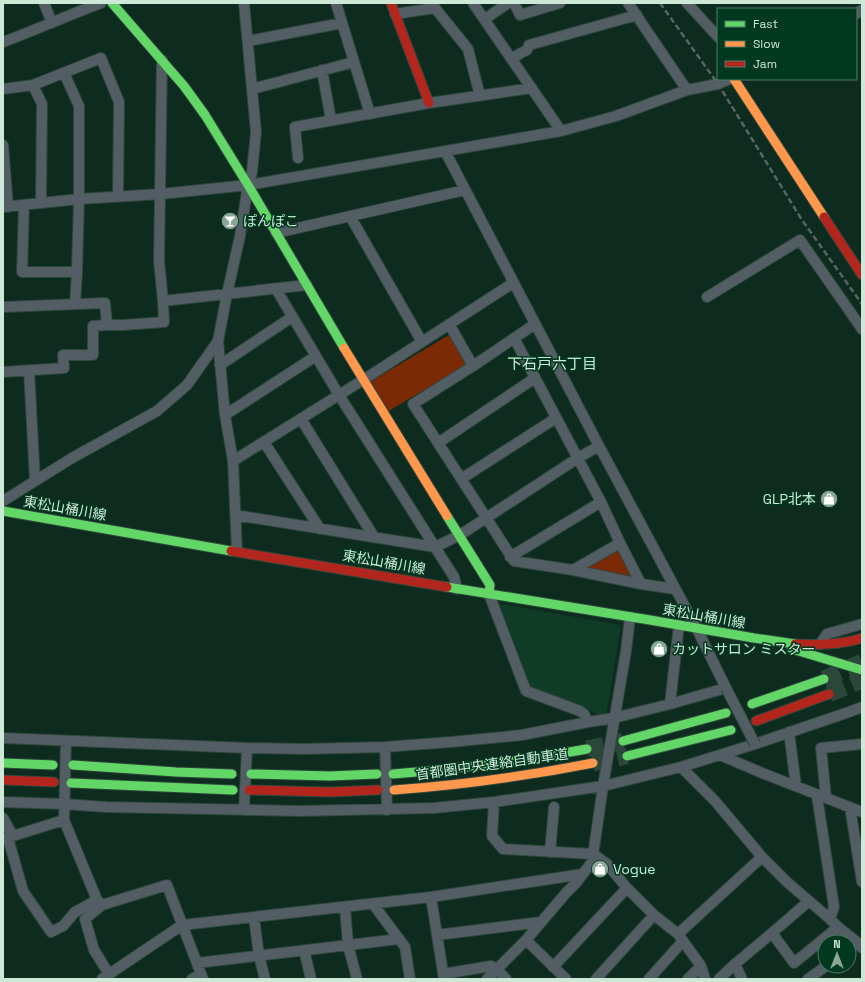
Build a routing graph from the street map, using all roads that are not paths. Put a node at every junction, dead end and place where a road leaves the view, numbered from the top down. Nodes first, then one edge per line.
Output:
1 (44, 3) edge
2 (101, 3) edge
3 (112, 3) edge
4 (244, 3) edge
5 (336, 3) edge
6 (391, 3) edge
7 (473, 3) edge
8 (508, 3) edge
9 (514, 3) edge
10 (560, 3) edge
11 (628, 3) edge
12 (687, 3) edge
13 (395, 14) junction
14 (637, 15) junction
15 (485, 19) junction
16 (52, 23) junction
17 (342, 23) junction
18 (717, 36) edge
19 (248, 41) junction
20 (3, 42) edge
21 (512, 59) junction
22 (162, 60) junction
23 (354, 62) junction
24 (322, 70) junction
25 (64, 73) junction
26 (728, 80) edge
27 (735, 80) edge
28 (33, 85) junction
29 (532, 88) junction
30 (3, 89) edge
31 (252, 89) junction
32 (687, 90) junction
33 (480, 96) junction
34 (429, 103) junction
35 (370, 114) junction
36 (331, 120) junction
37 (561, 131) junction
38 (3, 145) edge
39 (3, 151) edge
40 (445, 151) junction
41 (298, 158) dead end
42 (248, 185) junction
43 (465, 190) junction
44 (161, 194) junction
45 (118, 197) junction
46 (79, 199) junction
47 (41, 203) junction
48 (24, 205) junction
49 (5, 207) edge
50 (350, 216) junction
51 (276, 233) junction
52 (77, 272) junction
53 (862, 274) edge
54 (513, 283) junction
55 (307, 286) junction
56 (276, 289) junction
57 (227, 294) junction
58 (707, 297) dead end
59 (163, 300) junction
60 (75, 304) junction
61 (3, 307) edge
62 (292, 317) junction
63 (449, 324) junction
64 (534, 324) junction
65 (106, 325) junction
66 (862, 329) edge
67 (514, 338) junction
68 (218, 341) junction
69 (422, 342) junction
70 (316, 356) junction
71 (220, 365) junction
72 (474, 366) junction
73 (29, 370) junction
74 (3, 372) edge
75 (535, 378) junction
76 (363, 380) junction
77 (339, 395) junction
78 (224, 414) junction
79 (556, 418) junction
80 (302, 419) junction
81 (264, 442) junction
82 (438, 443) junction
83 (599, 446) junction
84 (578, 458) junction
85 (233, 462) junction
86 (461, 479) junction
87 (35, 481) junction
88 (3, 501) edge
89 (601, 502) junction
90 (3, 511) edge
91 (235, 515) junction
92 (486, 518) junction
93 (320, 529) junction
94 (460, 535) junction
95 (374, 537) junction
96 (620, 543) junction
97 (435, 547) junction
98 (237, 551) junction
99 (510, 557) junction
100 (573, 570) junction
101 (641, 584) junction
102 (457, 589) junction
103 (675, 589) junction
104 (489, 594) junction
105 (630, 617) junction
106 (862, 624) edge
107 (679, 625) junction
108 (698, 629) junction
109 (862, 638) edge
110 (760, 640) junction
111 (820, 644) junction
112 (862, 670) edge
113 (824, 679) tunnel mouth
114 (726, 688) junction
115 (829, 694) tunnel mouth
116 (670, 704) junction
117 (752, 704) dead end
118 (862, 707) edge
119 (726, 713) dead end
120 (614, 718) junction
121 (756, 721) dead end
122 (588, 722) junction
123 (731, 730) dead end
124 (789, 732) junction
125 (3, 738) edge
126 (66, 741) junction
127 (623, 741) tunnel mouth
128 (755, 744) junction
129 (862, 744) edge
130 (385, 747) junction
131 (247, 748) junction
132 (587, 749) tunnel mouth
133 (720, 755) junction
134 (627, 756) tunnel mouth
135 (3, 763) edge
136 (593, 763) tunnel mouth
137 (53, 765) dead end
138 (73, 766) dead end
139 (681, 767) junction
140 (232, 774) dead end
141 (251, 774) dead end
142 (377, 774) dead end
143 (393, 774) dead end
144 (3, 780) edge
145 (54, 782) dead end
146 (71, 783) dead end
147 (602, 786) junction
148 (796, 786) junction
149 (232, 790) dead end
150 (249, 790) dead end
151 (378, 790) dead end
152 (394, 790) dead end
153 (822, 797) junction
154 (3, 802) edge
155 (494, 802) junction
156 (64, 804) junction
157 (554, 807) dead end
158 (850, 807) junction
159 (244, 810) junction
160 (387, 810) junction
161 (862, 812) edge
162 (3, 818) edge
163 (64, 820) junction
164 (8, 838) edge
165 (550, 852) junction
166 (593, 854) junction
167 (762, 857) junction
168 (583, 874) junction
169 (862, 882) edge
170 (626, 888) junction
171 (431, 897) junction
172 (808, 901) junction
173 (100, 903) junction
174 (373, 904) junction
175 (345, 907) junction
176 (654, 915) junction
177 (254, 917) junction
178 (830, 919) junction
179 (542, 922) junction
180 (182, 925) junction
181 (838, 927) junction
182 (772, 933) junction
183 (437, 935) junction
184 (680, 938) junction
185 (399, 939) junction
186 (526, 940) junction
187 (348, 945) junction
188 (860, 945) edge
189 (304, 950) junction
190 (259, 956) junction
191 (197, 963) junction
192 (735, 964) junction
193 (701, 966) junction
194 (553, 967) junction
195 (497, 969) junction
196 (817, 972) edge
197 (106, 976) edge
198 (202, 976) edge
199 (445, 977) edge
200 (192, 979) edge
201 (265, 979) edge
202 (311, 979) edge
203 (357, 979) edge
204 (410, 979) edge
205 (487, 979) edge
206 (506, 979) edge
207 (566, 979) edge
208 (596, 979) edge
209 (649, 979) edge
210 (688, 979) edge
211 (705, 979) edge
212 (719, 979) edge
213 (742, 979) edge
214 (808, 979) edge

1 - 16 street
2 - 16 street
3 - 22 main road
4 - 19 street
5 - 17 street
6 - 13 main road
7 - 15 street
8 - 15 street
9 - 10 street
11 - 14 street
12 - 18 street
13 - 33 street
13 - 34 main road
14 - 21 street
14 - 32 street
15 - 21 street
16 - 20 street
17 - 19 street
17 - 23 street
19 - 31 street
21 - 29 street
22 - 42 main road
22 - 44 street
23 - 24 street
23 - 35 street
24 - 31 street
24 - 36 street
25 - 28 street
25 - 45 street
25 - 46 street
26 - 32 street
27 - 53 main road
28 - 30 street
28 - 47 street
29 - 33 street
29 - 37 street
31 - 42 street
32 - 37 street
33 - 34 street
34 - 35 street
35 - 36 street
36 - 41 street
37 - 40 street
38 - 39 street
39 - 49 street
40 - 42 street
40 - 43 street
42 - 44 street
42 - 51 main road
42 - 57 street
43 - 50 street
43 - 54 street
44 - 45 street
44 - 59 street
45 - 46 street
46 - 47 street
46 - 52 street
47 - 48 street
48 - 49 street
48 - 52 street
50 - 51 street
50 - 69 street
51 - 55 main road
52 - 60 street
54 - 63 street
54 - 64 street
55 - 56 street
55 - 76 main road
56 - 57 street
56 - 62 street
57 - 59 street
57 - 68 street
58 - 66 street
59 - 65 street
60 - 61 street
60 - 65 street
62 - 70 street
62 - 71 street
63 - 69 street
63 - 72 street
64 - 67 street
64 - 83 street
65 - 73 street
67 - 72 street
67 - 75 street
68 - 71 street
68 - 87 street
69 - 76 street
70 - 77 street
70 - 78 street
71 - 78 street
72 - 82 street
73 - 74 street
73 - 87 street
75 - 79 street
75 - 82 street
76 - 77 street
76 - 94 main road
77 - 80 street
77 - 97 street
78 - 85 street
79 - 84 street
79 - 86 street
80 - 81 street
80 - 95 street
81 - 85 street
81 - 93 street
82 - 86 street
83 - 84 street
83 - 103 street
84 - 89 street
84 - 92 street
85 - 91 street
86 - 92 street
87 - 88 street
89 - 96 street
89 - 99 street
90 - 98 main road, 東松山桶川線
91 - 93 street
91 - 98 street
92 - 94 street
92 - 99 street
93 - 95 street
94 - 97 street
94 - 104 main road
95 - 97 street
96 - 100 street
96 - 101 street
97 - 102 street
98 - 102 main road, 東松山桶川線
99 - 100 street
100 - 101 street
101 - 103 street
102 - 104 main road, 東松山桶川線
103 - 108 street
104 - 105 main road, 東松山桶川線
104 - 122 street
105 - 107 main road, 東松山桶川線
105 - 120 street
106 - 111 street
107 - 108 main road, 東松山桶川線
107 - 116 street
108 - 110 main road, 東松山桶川線
108 - 114 street
109 - 111 main road, 東松山桶川線
110 - 111 main road, 東松山桶川線
110 - 112 main road, 東松山桶川線
113 - 117 main road
114 - 116 street
114 - 128 street, bridge
115 - 121 main road
116 - 120 street
118 - 124 street
119 - 127 main road
120 - 122 street
120 - 147 street
122 - 130 street
123 - 134 main road
124 - 128 street
124 - 148 street
125 - 126 street
126 - 131 street
126 - 156 street
128 - 133 street
129 - 153 street
130 - 131 street
130 - 160 street
131 - 159 street
132 - 143 main road, 首都圏中央連絡自動車道
133 - 139 street
133 - 148 street
135 - 137 main road
136 - 152 main road, 首都圏中央連絡自動車道
138 - 140 main road
139 - 147 street
139 - 167 street
141 - 142 main road
144 - 145 main road
146 - 149 main road
147 - 155 street
147 - 166 street
148 - 153 street
150 - 151 main road
153 - 158 street
153 - 178 street
154 - 156 street
155 - 160 street
155 - 165 street
156 - 159 street
156 - 163 street
157 - 165 street
158 - 161 street
158 - 169 street
159 - 160 street
162 - 164 street
163 - 164 street
163 - 173 street
164 - 173 street
165 - 166 street
166 - 168 street
166 - 170 street
167 - 172 street
167 - 184 street
168 - 171 street
168 - 179 street
170 - 176 street
170 - 194 street
171 - 174 street
171 - 183 street
172 - 178 street
172 - 182 street
173 - 180 street
173 - 197 street
174 - 175 street
174 - 185 street
175 - 177 street
175 - 187 street
176 - 184 street
176 - 208 street
177 - 180 street
177 - 190 street
178 - 181 street
179 - 183 street
179 - 186 street
180 - 191 street
180 - 197 street
181 - 182 street
181 - 188 street
182 - 192 street
183 - 199 street
184 - 193 street
184 - 209 street
185 - 187 street
185 - 204 street
186 - 194 street
186 - 195 street
187 - 189 street
187 - 203 street
189 - 190 street
189 - 202 street
190 - 191 street
190 - 201 street
191 - 198 street
192 - 212 street
192 - 213 street
193 - 210 street
193 - 211 street
194 - 207 street
195 - 199 street
195 - 205 street
195 - 206 street
196 - 214 street
198 - 200 street

